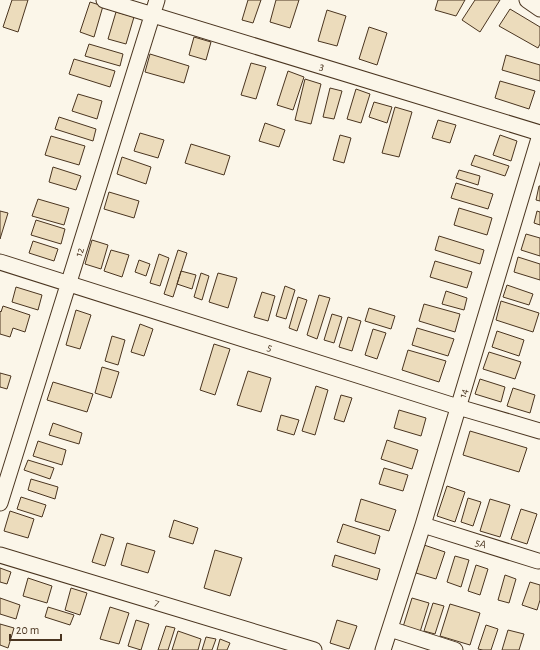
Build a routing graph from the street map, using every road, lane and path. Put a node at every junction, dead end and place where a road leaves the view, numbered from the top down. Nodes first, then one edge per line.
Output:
1 (104, 0) edge
2 (157, 0) edge
3 (527, 0) edge
4 (540, 8) edge
5 (152, 15) junction
6 (540, 134) edge
7 (0, 262) edge
8 (69, 283) junction
9 (458, 408) junction
10 (540, 431) edge
11 (0, 503) edge
12 (423, 525) junction
13 (0, 554) edge
14 (538, 561) dead end
15 (390, 629) junction
16 (314, 650) edge
17 (384, 650) edge
18 (455, 650) edge

1 - 5 street, 3
2 - 5 street, 12
3 - 4 street
5 - 6 street, 3
5 - 8 street, 12
6 - 9 street, 14
7 - 8 street, 5
8 - 9 street, 5
8 - 11 street, 12
9 - 10 street, 5
9 - 12 street, 14
12 - 14 street, 5A
12 - 15 street, 14
13 - 16 street, 7
15 - 17 street, 14
15 - 18 street

